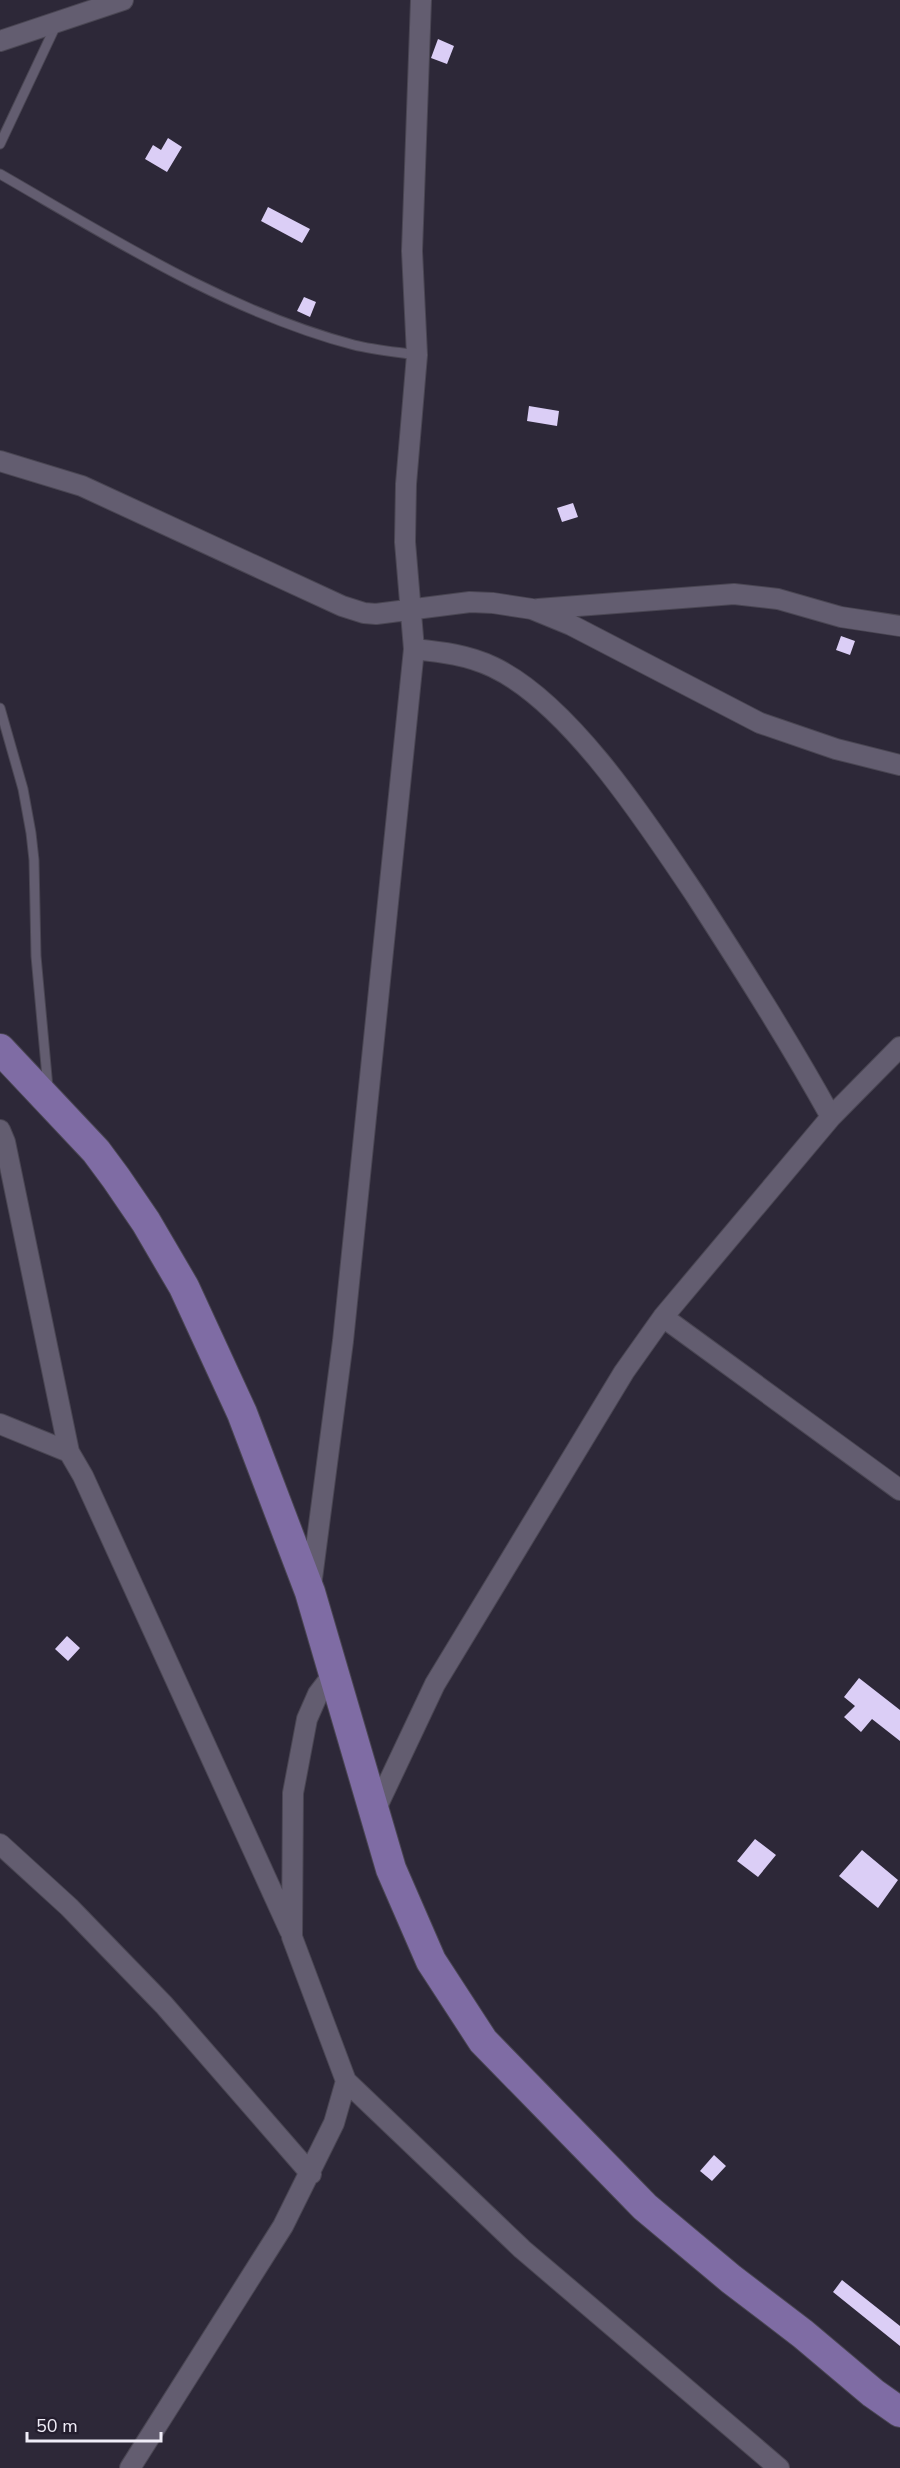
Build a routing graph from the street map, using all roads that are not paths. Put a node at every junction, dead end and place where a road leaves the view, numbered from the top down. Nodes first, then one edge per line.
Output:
1 (421, 0) edge
2 (111, 1) edge
3 (58, 21) junction
4 (0, 41) edge
5 (0, 144) edge
6 (0, 174) edge
7 (417, 355) junction
8 (0, 461) edge
9 (412, 609) junction
10 (532, 609) junction
11 (900, 626) edge
12 (414, 649) junction
13 (0, 708) edge
14 (900, 765) edge
15 (900, 1047) edge
16 (0, 1048) edge
17 (50, 1101) junction
18 (831, 1117) junction
19 (0, 1130) edge
20 (663, 1317) junction
21 (0, 1424) edge
22 (69, 1452) junction
23 (900, 1490) edge
24 (310, 1592) junction
25 (334, 1673) junction
26 (374, 1813) junction
27 (0, 1844) edge
28 (292, 1937) junction
29 (346, 2081) junction
30 (310, 2174) junction
31 (900, 2412) edge
32 (130, 2468) edge
33 (779, 2468) edge

1 - 7 street
2 - 3 street
3 - 4 street
3 - 5 lane
6 - 7 lane
7 - 9 street
8 - 9 street
9 - 10 street
9 - 12 street
10 - 11 street
10 - 14 street
12 - 18 street
12 - 24 street
13 - 17 lane
15 - 18 street
16 - 17 main road
17 - 24 main road
18 - 20 street
19 - 22 street
20 - 23 street
20 - 26 street
21 - 22 street
22 - 28 street
24 - 25 main road
25 - 26 main road
25 - 28 street
26 - 31 main road
27 - 30 street
28 - 29 street
29 - 30 street
29 - 33 street
30 - 32 street

